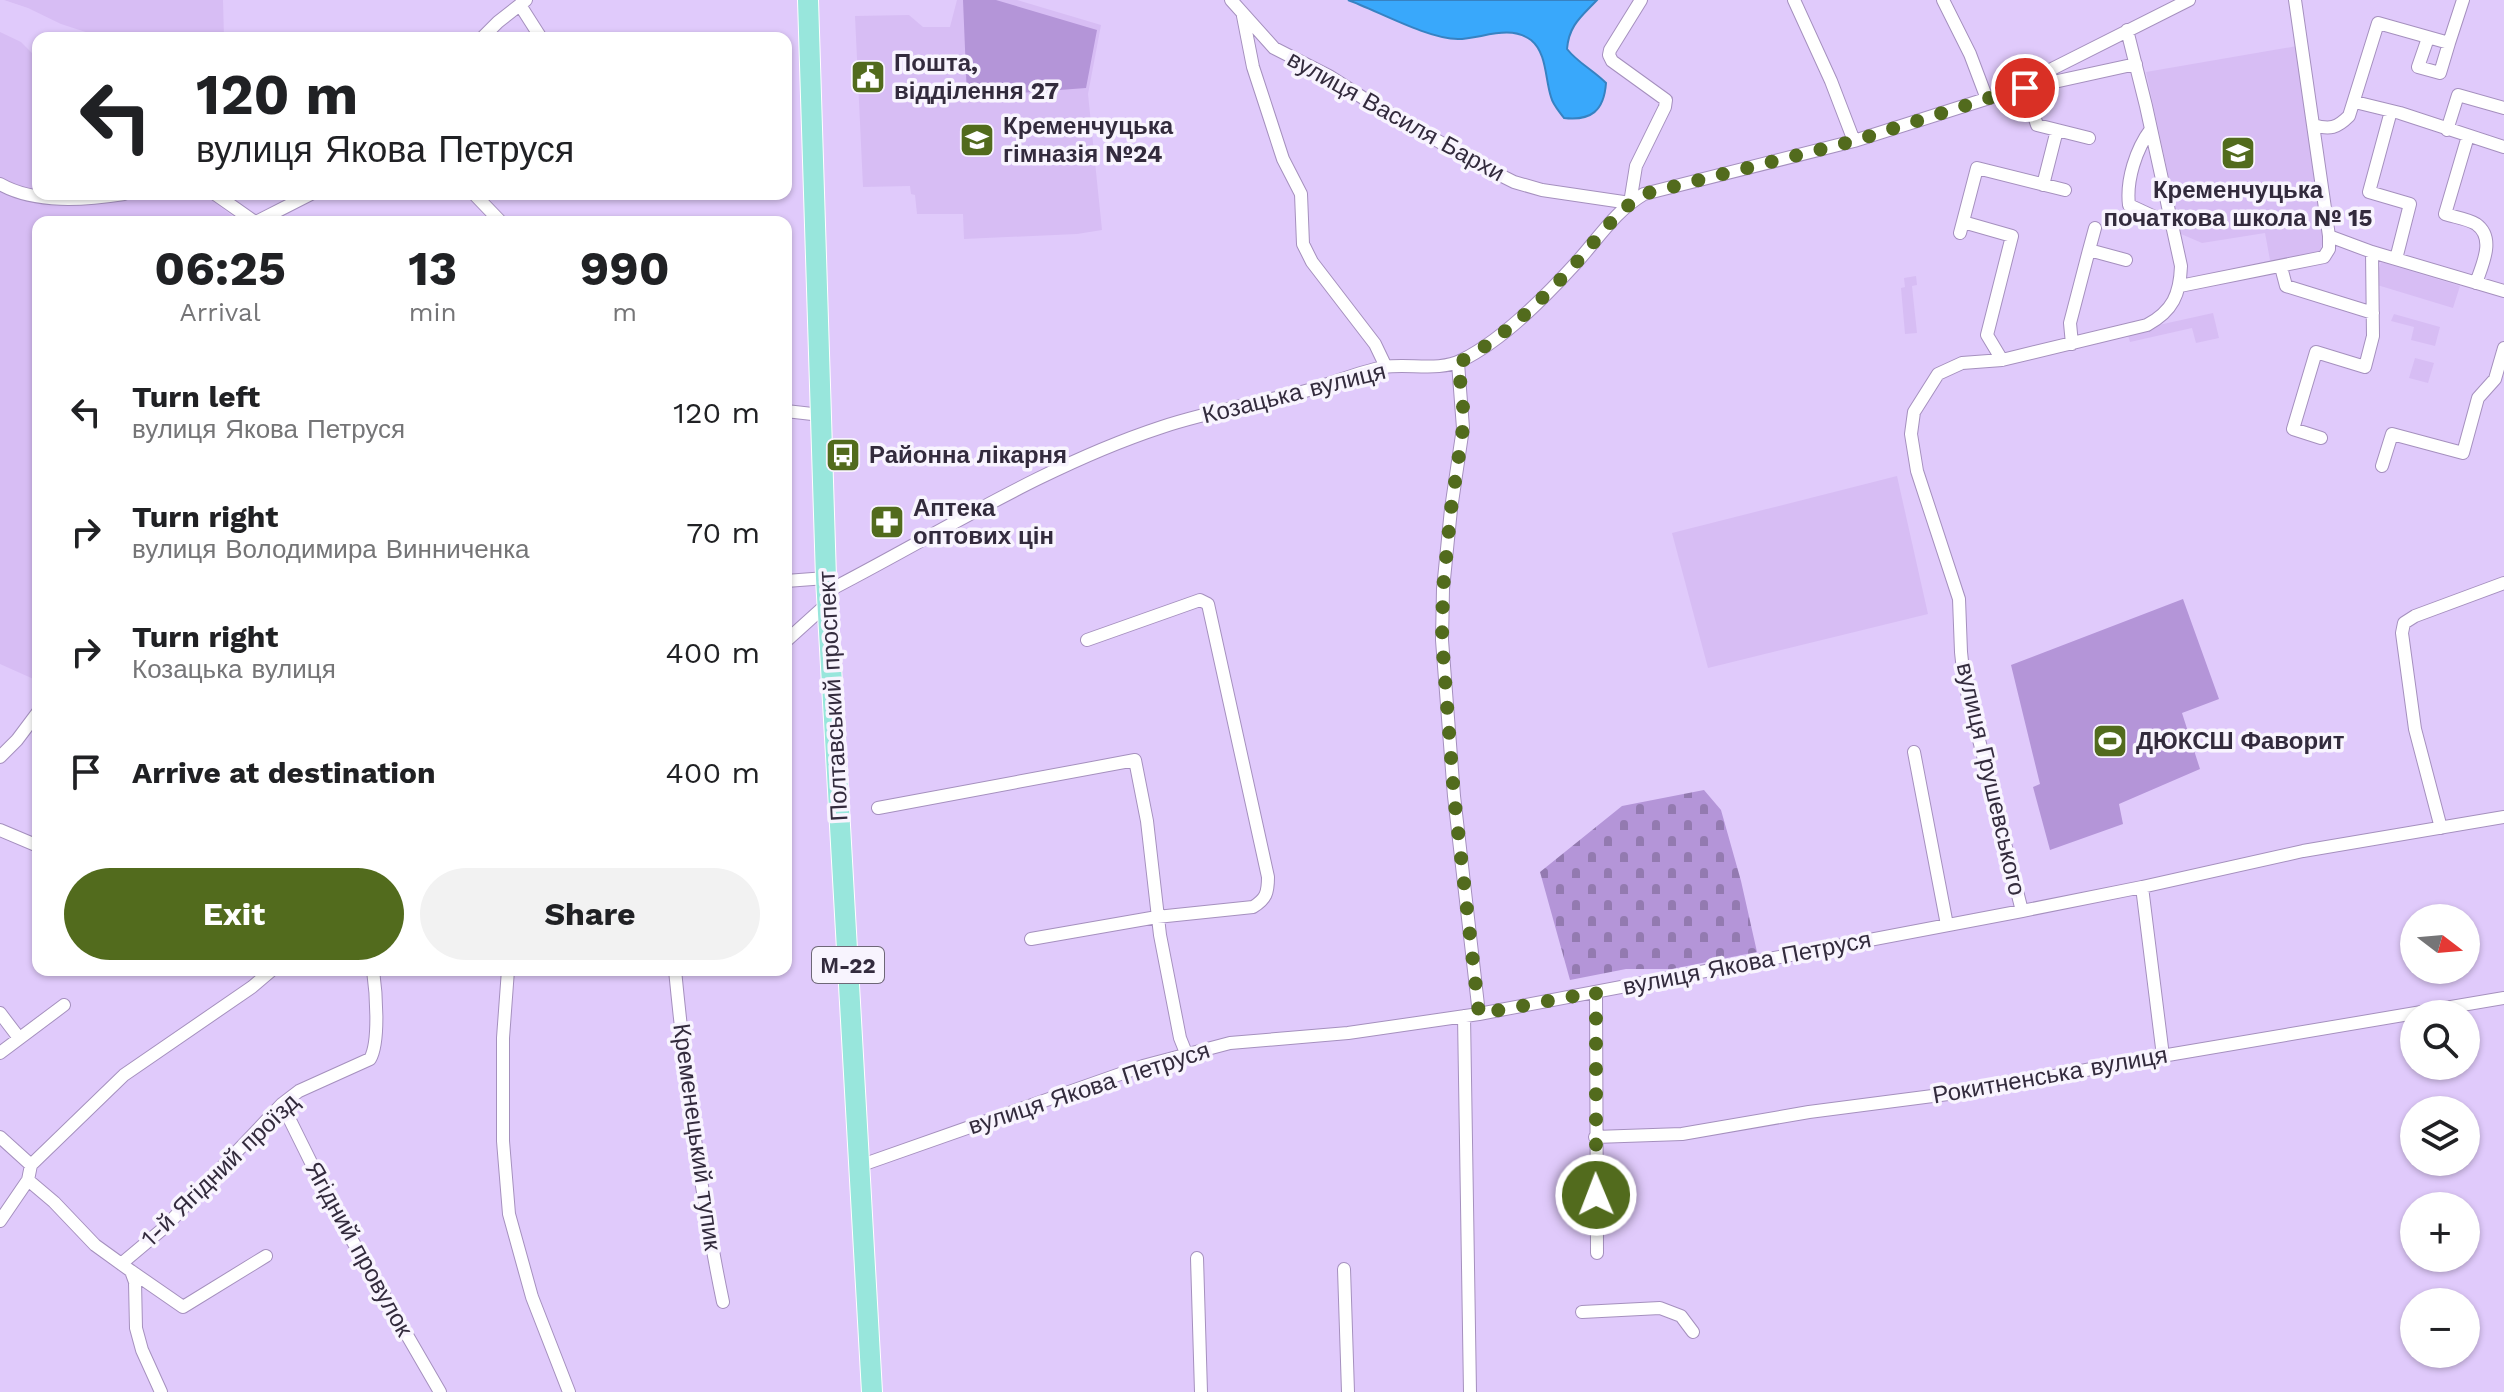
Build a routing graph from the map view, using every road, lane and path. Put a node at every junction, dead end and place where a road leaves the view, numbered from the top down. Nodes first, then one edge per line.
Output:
1 (808, 0) edge
2 (1231, 0) edge
3 (1641, 0) edge
4 (1794, 0) edge
5 (1943, 0) edge
6 (2189, 0) edge
7 (2295, 0) edge
8 (2463, 0) edge
9 (523, 2) edge
10 (1243, 16) junction
11 (2127, 30) junction
12 (489, 32) edge
13 (538, 32) edge
14 (2428, 38) junction
15 (2449, 43) junction
16 (2136, 64) junction
17 (2025, 88) junction
18 (2008, 92) junction
19 (1987, 99) junction
20 (2355, 102) junction
21 (2504, 108) edge
22 (2391, 111) junction
23 (2313, 125) junction
24 (2151, 129) junction
25 (2057, 130) junction
26 (2447, 130) junction
27 (2468, 136) junction
28 (2089, 138) dead end
29 (1854, 141) junction
30 (2504, 147) edge
31 (0, 184) edge
32 (2043, 185) junction
33 (2065, 190) dead end
34 (32, 195) edge
35 (224, 200) edge
36 (299, 200) edge
37 (480, 200) edge
38 (1630, 203) junction
39 (246, 216) edge
40 (267, 216) edge
41 (495, 216) edge
42 (2172, 225) junction
43 (2095, 228) dead end
44 (2329, 236) junction
45 (2089, 250) junction
46 (2372, 252) junction
47 (2396, 259) junction
48 (2126, 260) dead end
49 (2281, 267) junction
50 (2476, 283) junction
51 (2180, 286) junction
52 (2504, 291) edge
53 (2373, 313) junction
54 (2072, 344) junction
55 (2504, 348) edge
56 (2002, 360) junction
57 (1458, 363) junction
58 (1386, 367) junction
59 (792, 412) edge
60 (821, 415) junction
61 (2321, 438) dead end
62 (2382, 466) dead end
63 (792, 583) edge
64 (2504, 583) edge
65 (826, 592) junction
66 (792, 634) edge
67 (1087, 640) dead end
68 (32, 720) edge
69 (1914, 752) dead end
70 (0, 757) edge
71 (878, 808) dead end
72 (2504, 817) edge
73 (2441, 828) junction
74 (0, 830) edge
75 (32, 843) edge
76 (2142, 887) junction
77 (2022, 911) junction
78 (1157, 917) junction
79 (1947, 925) junction
80 (1031, 939) dead end
81 (265, 976) edge
82 (373, 976) edge
83 (508, 976) edge
84 (676, 976) edge
85 (1596, 992) junction
86 (2504, 998) edge
87 (64, 1005) dead end
88 (0, 1013) edge
89 (1479, 1014) junction
90 (1464, 1016) junction
91 (19, 1038) junction
92 (0, 1053) edge
93 (1186, 1053) junction
94 (2163, 1056) junction
95 (282, 1104) junction
96 (0, 1137) edge
97 (1595, 1137) junction
98 (31, 1165) junction
99 (859, 1166) junction
100 (28, 1180) junction
101 (0, 1221) edge
102 (1597, 1253) dead end
103 (266, 1256) dead end
104 (1197, 1258) dead end
105 (126, 1268) junction
106 (1344, 1269) dead end
107 (723, 1302) dead end
108 (1582, 1312) dead end
109 (1693, 1332) dead end
110 (161, 1392) edge
111 (440, 1392) edge
112 (569, 1392) edge
113 (872, 1392) edge
114 (1201, 1392) edge
115 (1348, 1392) edge
116 (1470, 1392) edge

1 - 60 highway, Полтавський проспект / М-22
2 - 10 street, вулиця Василя Бархи
3 - 38 street
4 - 29 street
5 - 19 street
6 - 11 street, Козацька вулиця
7 - 23 street
8 - 15 street
9 - 12 street
9 - 13 street
10 - 38 street, вулиця Василя Бархи
10 - 58 street
11 - 16 street
11 - 18 street, Козацька вулиця
14 - 15 street
14 - 15 street
14 - 20 street
16 - 17 street, Козацька вулиця
16 - 24 street
17 - 18 street, Козацька вулиця
17 - 25 street
18 - 19 street, Козацька вулиця
19 - 29 street, Козацька вулиця
20 - 22 street
20 - 23 street
21 - 26 street
22 - 26 street
22 - 47 street
23 - 44 street
24 - 42 street
24 - 42 street
25 - 28 street
25 - 32 street
26 - 27 street
27 - 30 street
27 - 50 street
29 - 38 street, Козацька вулиця
31 - 34 street
32 - 33 street
32 - 56 street
35 - 39 street
36 - 40 street
37 - 41 street
38 - 57 street, Козацька вулиця
42 - 51 street
43 - 45 street
44 - 46 street
44 - 49 street
45 - 48 street
45 - 54 street
46 - 47 street
46 - 53 street
47 - 50 street
49 - 51 street
49 - 53 street
50 - 52 street
51 - 54 street
53 - 61 street
54 - 56 street
55 - 62 street
56 - 77 street, вулиця Грушевського
57 - 58 street, Козацька вулиця
57 - 89 street
58 - 65 street, Козацька вулиця
59 - 60 street
60 - 65 highway, Полтавський проспект / М-22
63 - 65 street
64 - 73 street
65 - 66 street
65 - 99 highway, Полтавський проспект / М-22
67 - 78 street
68 - 70 street
69 - 79 street
71 - 78 street
72 - 73 street, вулиця Якова Петруся
73 - 76 street, вулиця Якова Петруся
74 - 75 street
76 - 77 street, вулиця Якова Петруся
76 - 94 street
77 - 79 street, вулиця Якова Петруся
78 - 80 street
78 - 93 street
79 - 85 street, вулиця Якова Петруся
81 - 98 street
82 - 95 street, 1-й Ягідний проїзд
83 - 112 street
84 - 107 street, Кременецький тупик
85 - 89 street, вулиця Якова Петруся
85 - 97 street
86 - 94 street, Рокитненська вулиця
87 - 91 street
88 - 91 street
89 - 90 street, вулиця Якова Петруся
90 - 93 street, вулиця Якова Петруся
90 - 116 street
91 - 92 street
93 - 99 street, вулиця Якова Петруся
94 - 97 street, Рокитненська вулиця
95 - 105 street, 1-й Ягідний проїзд
95 - 111 street, Ягідний провулок
96 - 98 street
97 - 102 street
98 - 100 street
99 - 113 highway, Полтавський проспект / М-22
100 - 101 street
100 - 105 street
103 - 105 street
104 - 114 street
105 - 110 street
106 - 115 street
108 - 109 street

